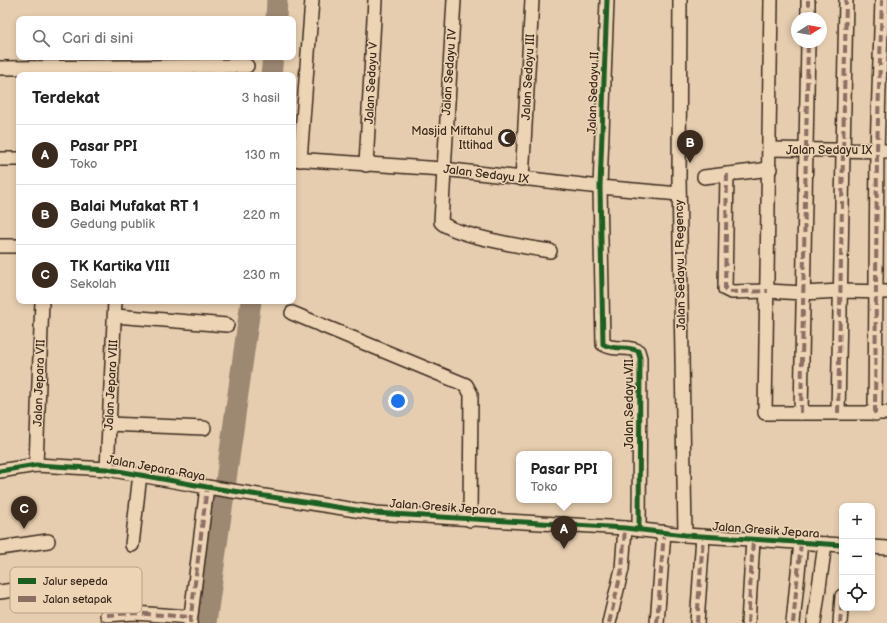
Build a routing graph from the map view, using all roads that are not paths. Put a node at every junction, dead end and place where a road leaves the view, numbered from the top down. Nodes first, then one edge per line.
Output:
1 (312, 0) edge
2 (375, 0) edge
3 (454, 0) edge
4 (532, 0) edge
5 (607, 0) edge
6 (680, 0) edge
7 (771, 0) edge
8 (808, 0) edge
9 (846, 0) edge
10 (882, 0) edge
11 (808, 12) edge
12 (808, 48) edge
13 (247, 66) dead end
14 (0, 68) edge
15 (770, 149) junction
16 (806, 150) junction
17 (843, 150) junction
18 (882, 150) edge
19 (0, 159) edge
20 (16, 159) edge
21 (296, 160) edge
22 (366, 165) junction
23 (444, 169) junction
24 (770, 169) junction
25 (727, 174) junction
26 (704, 176) dead end
27 (522, 179) junction
28 (600, 187) junction
29 (679, 194) junction
30 (0, 246) edge
31 (16, 246) edge
32 (550, 251) dead end
33 (768, 291) junction
34 (840, 291) junction
35 (882, 292) edge
36 (803, 293) junction
37 (42, 304) edge
38 (115, 304) edge
39 (292, 313) dead end
40 (115, 316) junction
41 (227, 325) dead end
42 (801, 413) junction
43 (838, 413) junction
44 (881, 414) edge
45 (108, 424) junction
46 (204, 428) dead end
47 (36, 465) junction
48 (107, 468) junction
49 (0, 471) edge
50 (140, 474) junction
51 (210, 487) junction
52 (470, 520) junction
53 (625, 528) junction
54 (639, 530) junction
55 (664, 532) junction
56 (685, 533) junction
57 (703, 536) junction
58 (753, 540) junction
59 (48, 541) dead end
60 (802, 542) junction
61 (825, 544) junction
62 (132, 545) dead end
63 (839, 545) edge
64 (875, 547) edge
65 (0, 548) edge
66 (887, 548) edge
67 (10, 590) edge
68 (0, 592) edge
69 (841, 611) edge
70 (107, 615) dead end
71 (190, 620) edge
72 (609, 623) edge
73 (657, 623) edge
74 (697, 623) edge
75 (748, 623) edge
76 (793, 623) edge
77 (814, 623) edge
78 (840, 623) edge

1 - 21 street
2 - 22 street, Jalan Sedayu V
3 - 23 street, Jalan Sedayu IV
4 - 27 street, Jalan Sedayu III
5 - 28 street, Jalan Sedayu II
6 - 29 street, Jalan Sedayu I Regency
7 - 15 street
8 - 11 street
9 - 17 street
10 - 18 street
12 - 16 street
13 - 14 street
15 - 16 street, Jalan Sedayu IX
15 - 24 street
16 - 17 street, Jalan Sedayu IX
16 - 36 street
17 - 18 street, Jalan Sedayu IX
17 - 34 street
18 - 35 street
19 - 20 street
21 - 22 street, Jalan Sedayu IX
22 - 23 street, Jalan Sedayu IX
23 - 27 street, Jalan Sedayu IX
23 - 32 street, Jalan Sedayu IV
24 - 25 street
24 - 33 street
25 - 26 street
25 - 33 street
27 - 28 street, Jalan Sedayu IX
28 - 29 street, Jalan Sedayu IX
28 - 54 street, Jalan Sedayu VII
29 - 56 street, Jalan Sedayu I Regency
30 - 31 street
33 - 36 street
33 - 42 street
34 - 35 street
34 - 36 street
34 - 43 street
35 - 44 street
36 - 42 street
37 - 47 street, Jalan Jepara VII
38 - 40 street, Jalan Jepara VIII
39 - 52 street
40 - 41 street
40 - 45 street, Jalan Jepara VIII
42 - 43 street
43 - 44 street
45 - 46 street
45 - 48 street, Jalan Jepara VIII
47 - 48 street, Jalan Jepara Raya
47 - 49 street, Jalan Jepara Raya
48 - 50 street, Jalan Jepara Raya
50 - 51 street, Jalan Jepara Raya
50 - 62 street
51 - 52 street, Jalan Gresik Jepara
51 - 71 street
52 - 53 street, Jalan Gresik Jepara
53 - 54 street, Jalan Gresik Jepara
53 - 72 street
54 - 55 street, Jalan Gresik Jepara
55 - 56 street, Jalan Gresik Jepara
55 - 73 street
56 - 57 street, Jalan Gresik Jepara
57 - 58 street, Jalan Gresik Jepara
57 - 74 street
58 - 60 street, Jalan Gresik Jepara
58 - 75 street
59 - 65 street
60 - 61 street, Jalan Gresik Jepara
60 - 76 street
61 - 63 street, Jalan Gresik Jepara
61 - 77 street
64 - 66 street
67 - 68 street
69 - 78 street
70 - 71 street

